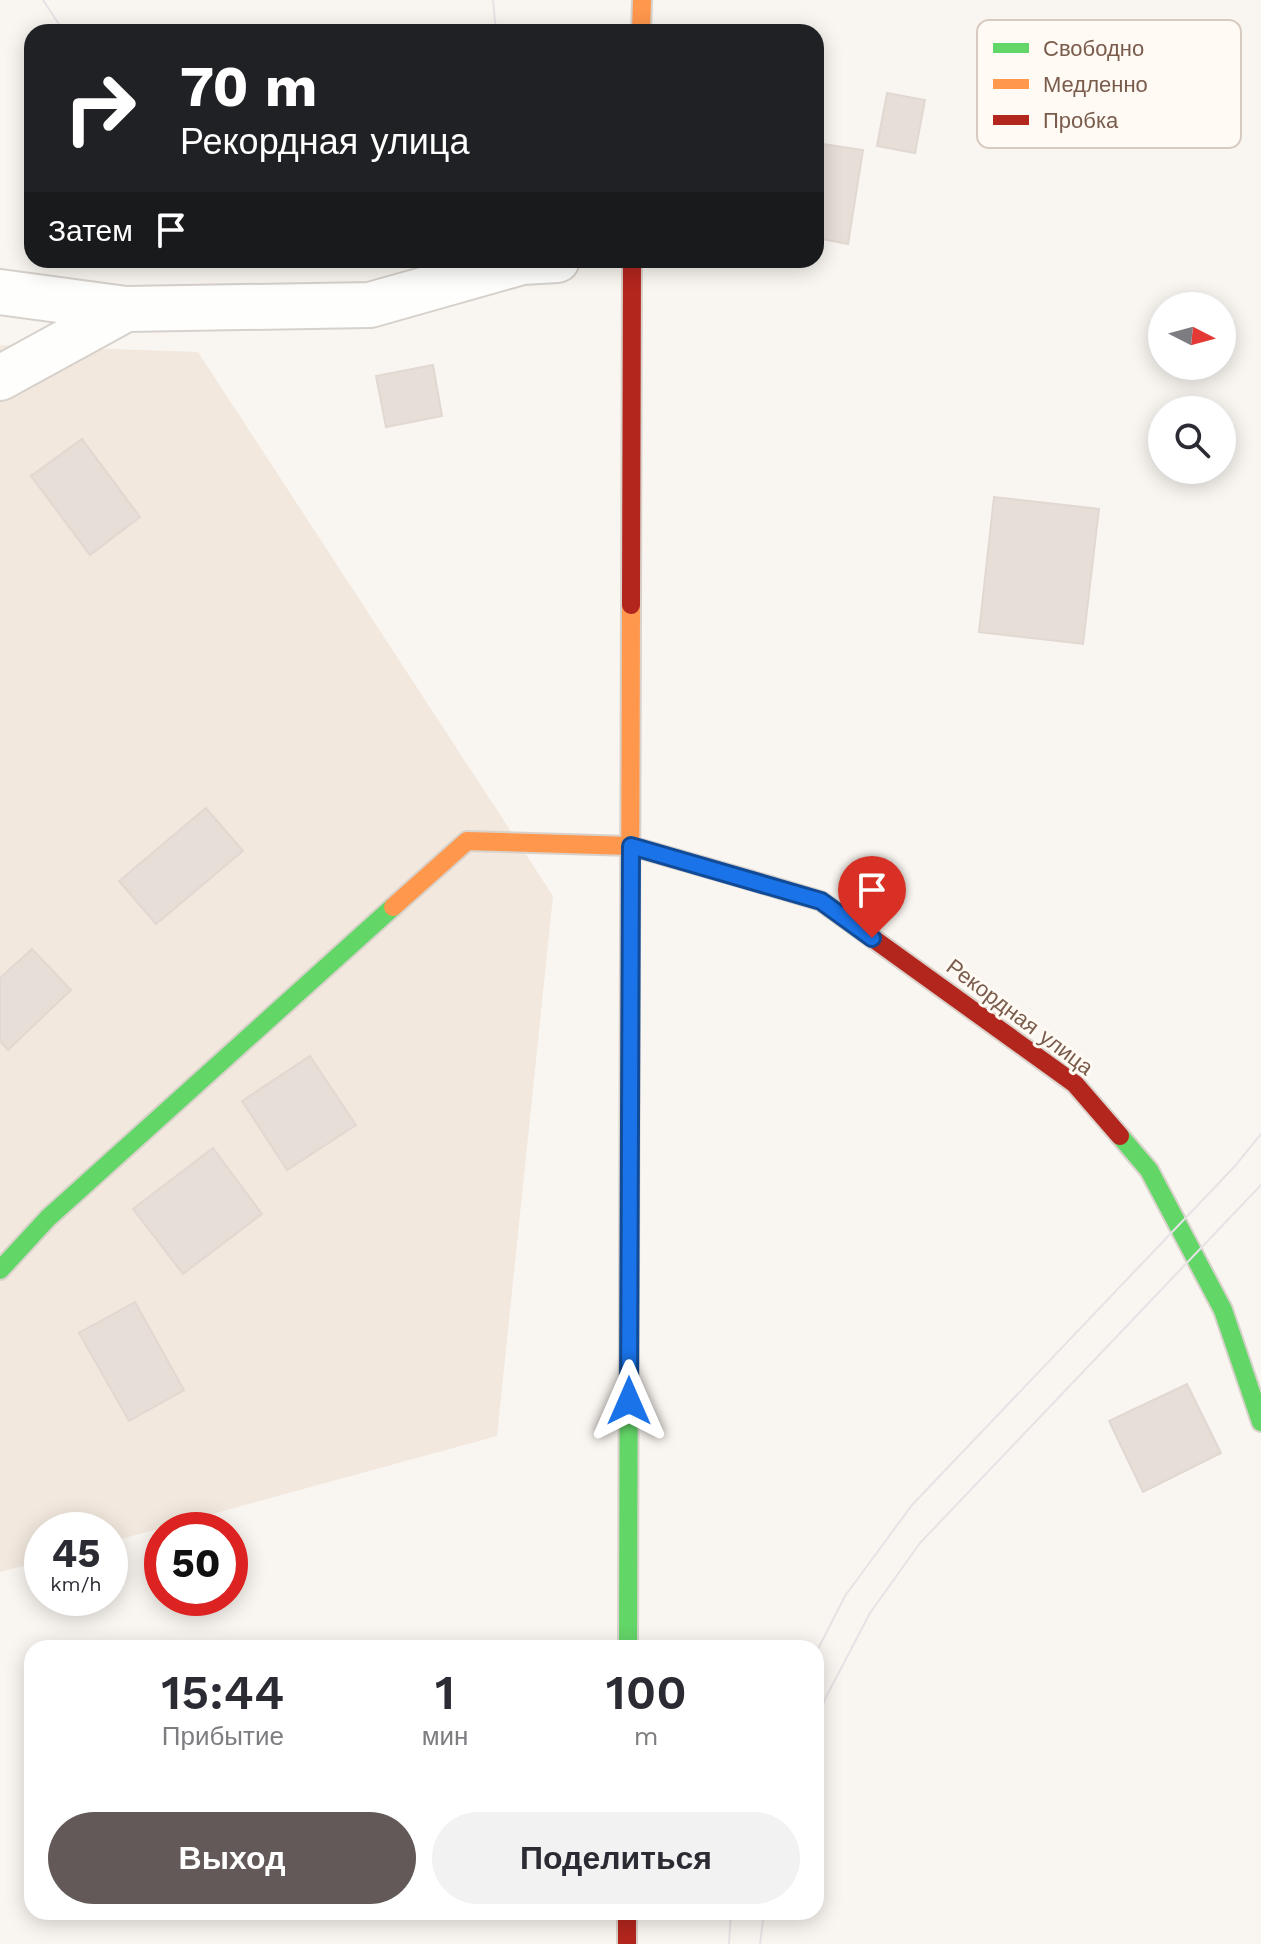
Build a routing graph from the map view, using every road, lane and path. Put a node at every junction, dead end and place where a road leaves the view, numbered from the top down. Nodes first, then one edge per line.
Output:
1 (642, 0) edge
2 (641, 24) edge
3 (501, 268) edge
4 (632, 268) edge
5 (0, 292) edge
6 (126, 309) junction
7 (0, 378) edge
8 (631, 846) junction
9 (0, 1270) edge
10 (1261, 1422) edge
11 (628, 1640) edge
12 (627, 1920) edge
13 (627, 1944) edge

1 - 2 street
3 - 6 street
4 - 8 street
5 - 6 street
6 - 7 street
8 - 9 street, Рекордная улица
8 - 10 street, Рекордная улица
8 - 11 street
12 - 13 street

